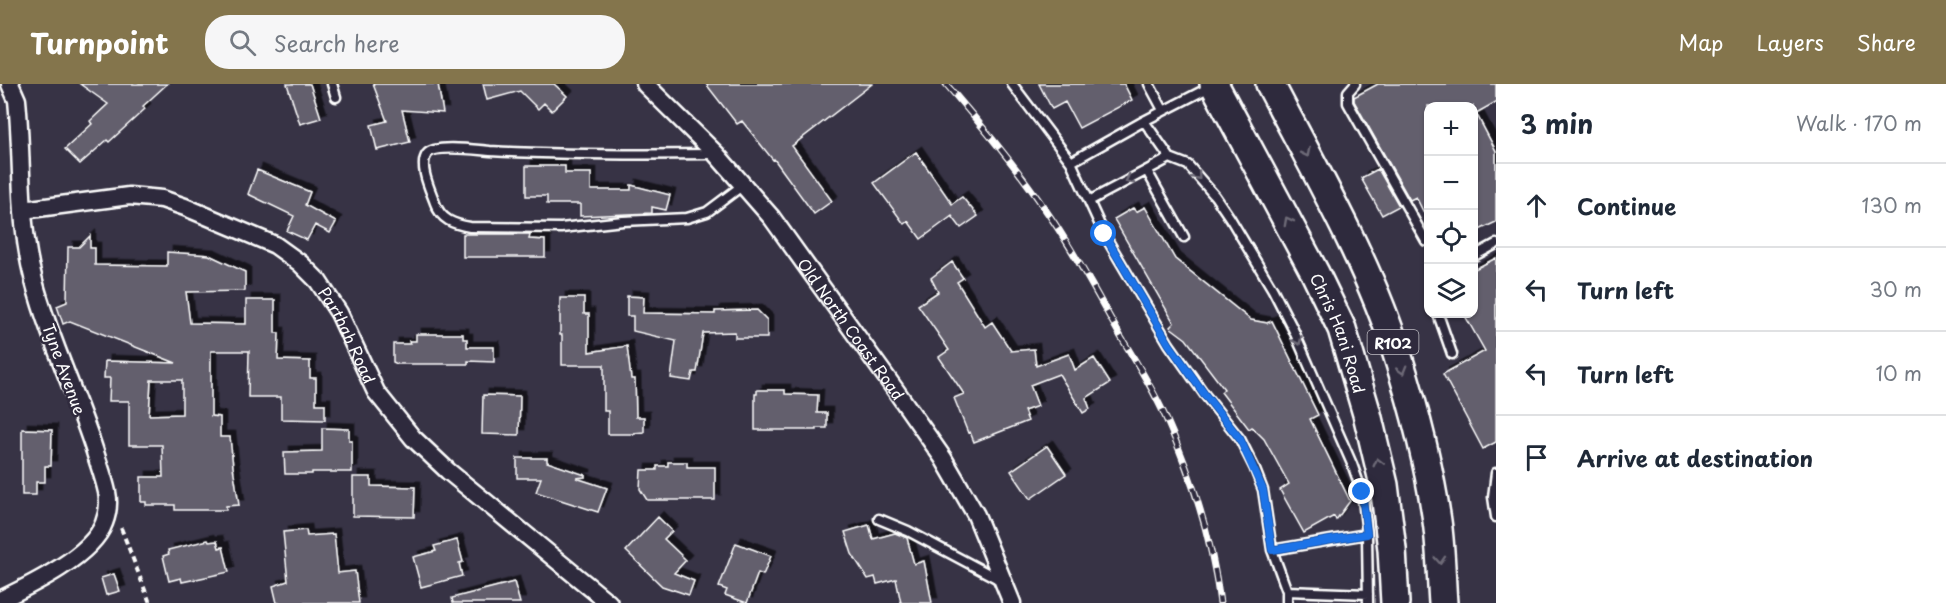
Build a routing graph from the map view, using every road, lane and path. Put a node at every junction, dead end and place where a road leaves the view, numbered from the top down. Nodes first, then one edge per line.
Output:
1 (10, 84) edge
2 (332, 84) edge
3 (645, 84) edge
4 (1012, 84) edge
5 (1149, 84) edge
6 (1215, 84) edge
7 (1270, 84) edge
8 (1355, 84) edge
9 (336, 97) dead end
10 (1162, 110) junction
11 (1144, 120) junction
12 (716, 154) junction
13 (1170, 158) junction
14 (1071, 162) junction
15 (1147, 171) junction
16 (743, 185) junction
17 (1089, 201) junction
18 (23, 210) junction
19 (1184, 237) dead end
20 (1424, 237) edge
21 (1496, 244) edge
22 (1478, 253) edge
23 (1439, 318) edge
24 (1452, 354) dead end
25 (1496, 473) edge
26 (107, 490) junction
27 (1496, 517) edge
28 (879, 519) dead end
29 (1367, 534) junction
30 (1272, 550) junction
31 (1005, 582) junction
32 (1287, 591) junction
33 (1368, 598) edge
34 (0, 600) edge
35 (150, 603) edge
36 (609, 603) edge
37 (1012, 603) edge
38 (1287, 603) edge
39 (1395, 603) edge
40 (1443, 603) edge

1 - 18 street, Tyne Avenue
2 - 9 lane
3 - 12 street, Old North Coast Road
4 - 14 lane
5 - 10 lane
6 - 10 lane
39 -> 6 main road, Chris Hani Road / R102
7 -> 40 main road, R102
8 - 20 lane
10 - 11 lane
11 - 13 lane
11 - 14 lane
12 - 16 street, Old North Coast Road
12 - 16 lane
13 - 15 lane
13 -> 29 lane
14 - 17 lane
15 -> 17 lane
15 - 19 lane
16 - 31 street, Old North Coast Road
17 - 30 lane
18 - 26 street, Tyne Avenue
18 - 36 street, Parthab Road
21 - 22 lane
23 - 24 lane
25 - 27 lane
26 - 34 street, Tyne Avenue
26 - 35 path
28 - 31 lane
29 - 30 lane
29 - 33 lane
30 - 32 lane
31 - 37 street, Old North Coast Road
32 - 33 lane
32 - 38 lane

